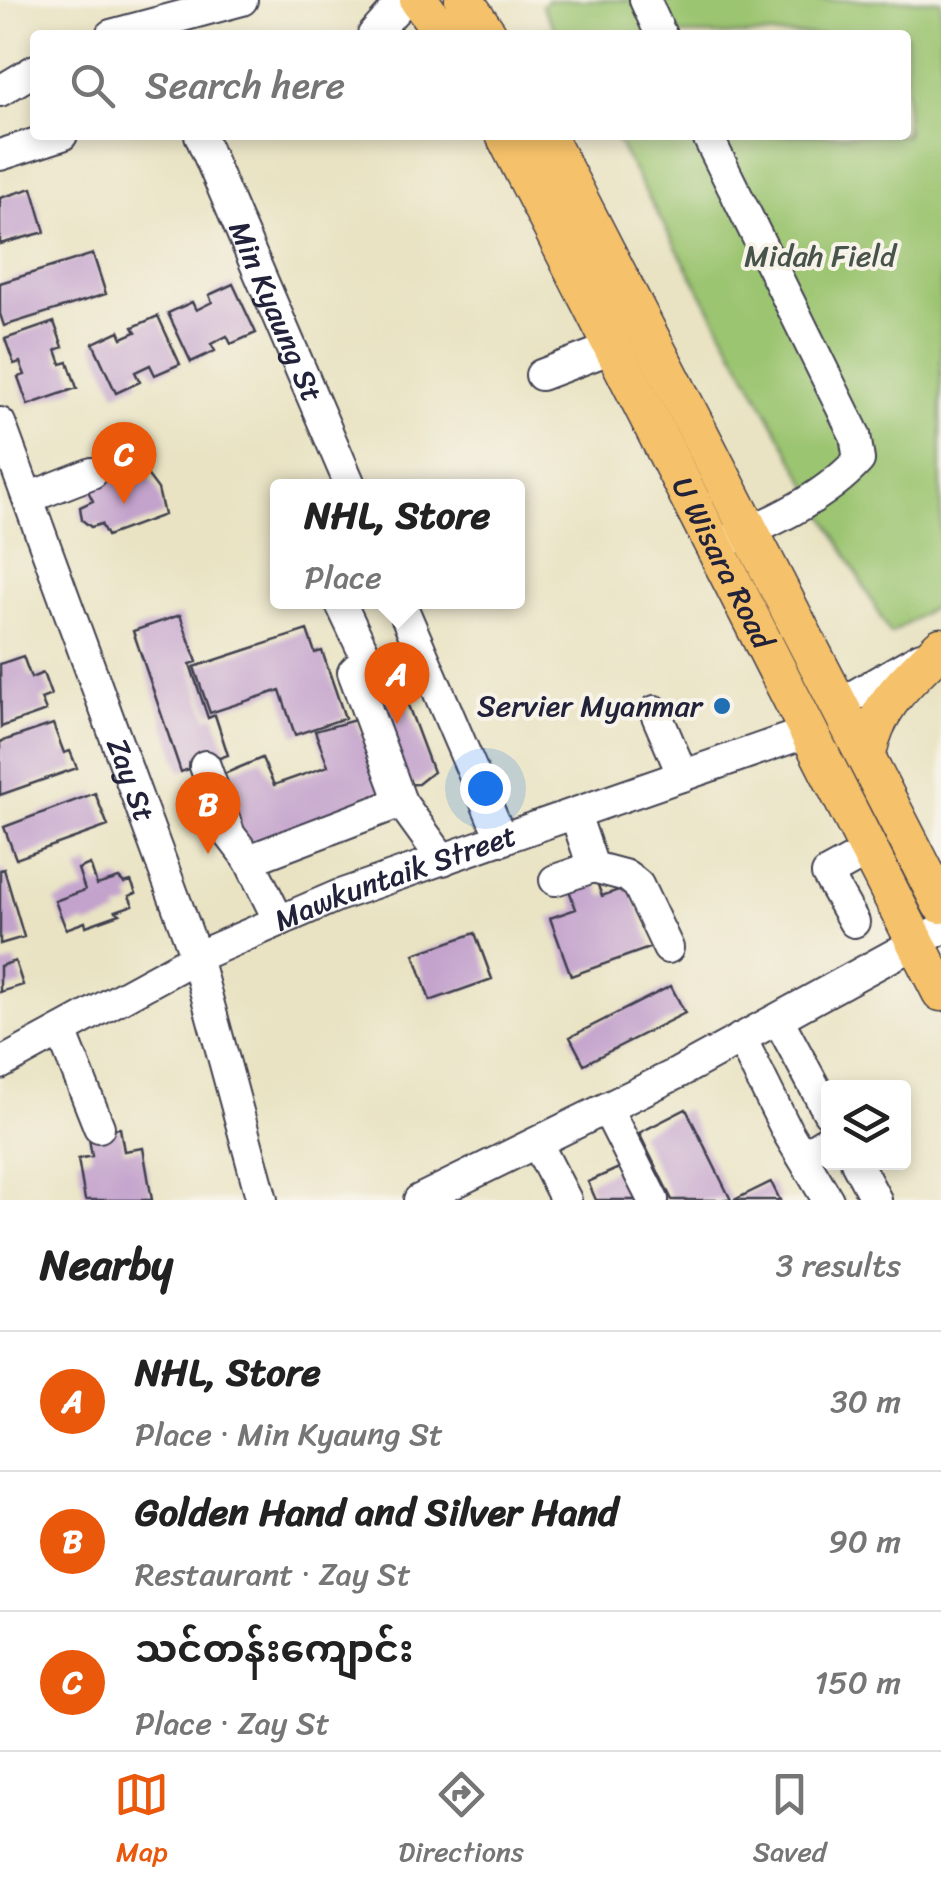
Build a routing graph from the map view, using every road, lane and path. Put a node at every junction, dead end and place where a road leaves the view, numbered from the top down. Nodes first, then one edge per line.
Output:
1 (242, 0) edge
2 (404, 0) edge
3 (419, 0) edge
4 (464, 0) edge
5 (644, 0) edge
6 (146, 12) edge
7 (119, 30) edge
8 (377, 30) edge
9 (440, 30) edge
10 (485, 30) edge
11 (659, 30) edge
12 (30, 73) edge
13 (0, 91) edge
14 (46, 140) edge
15 (202, 140) edge
16 (512, 140) edge
17 (709, 140) edge
18 (0, 155) edge
19 (547, 163) edge
20 (646, 329) junction
21 (612, 348) junction
22 (541, 374) dead end
23 (0, 422) edge
24 (92, 473) dead end
25 (347, 479) edge
26 (28, 498) junction
27 (752, 531) junction
28 (714, 546) junction
29 (343, 609) edge
30 (403, 609) edge
31 (941, 646) edge
32 (840, 703) junction
33 (655, 711) dead end
34 (808, 732) junction
35 (866, 754) junction
36 (205, 766) dead end
37 (683, 776) junction
38 (401, 802) junction
39 (575, 814) junction
40 (502, 840) junction
41 (869, 851) junction
42 (249, 860) junction
43 (444, 860) junction
44 (593, 867) junction
45 (555, 880) dead end
46 (941, 904) edge
47 (279, 921) junction
48 (854, 922) dead end
49 (928, 935) edge
50 (668, 948) dead end
51 (196, 957) junction
52 (941, 992) edge
53 (778, 1019) junction
54 (61, 1031) junction
55 (741, 1038) junction
56 (0, 1064) edge
57 (821, 1099) edge
58 (608, 1110) junction
59 (99, 1127) dead end
60 (537, 1144) junction
61 (821, 1144) edge
62 (802, 1156) junction
63 (860, 1170) edge
64 (262, 1200) edge
65 (419, 1200) edge
66 (566, 1200) edge
67 (653, 1200) edge
68 (828, 1200) edge
69 (876, 1200) edge

1 - 6 street
2 - 8 street
3 - 9 main road
4 - 10 main road
5 - 11 street
6 - 7 street
12 - 13 street
14 - 18 street
15 - 25 street, Min Kyaung St
16 - 19 main road, U Wisara Road
17 - 27 street
19 - 20 main road, U Wisara Road
19 - 21 main road, U Wisara Road
20 - 21 main road
20 - 27 main road, U Wisara Road
21 - 22 street
21 - 28 main road, U Wisara Road
23 - 26 street, Zay St
24 - 26 street
26 - 51 street, Zay St
27 - 28 street
27 - 32 main road, U Wisara Road
28 - 34 main road, U Wisara Road
29 - 38 street
30 - 40 street
31 - 32 street
31 - 35 main road
32 - 35 main road, U Wisara Road
33 - 37 street
34 - 37 street, Mawkuntaik Street
34 - 41 main road, U Wisara Road
35 - 46 main road, U Wisara Road
36 - 42 street
37 - 39 street, Mawkuntaik Street
38 - 42 street
38 - 43 street
39 - 40 street, Mawkuntaik Street
39 - 44 street
40 - 43 street, Mawkuntaik Street
41 - 48 street
41 - 49 main road, U Wisara Road
42 - 47 street
43 - 47 street, Mawkuntaik Street
44 - 45 street
44 - 50 street
47 - 51 street, Mawkuntaik Street
49 - 52 main road, U Wisara Road
49 - 53 street
51 - 54 street, Mawkuntaik Street
51 - 64 street, Zay St
53 - 55 street
53 - 57 street
54 - 56 street, Mawkuntaik Street
54 - 59 street
55 - 58 street
55 - 62 street
58 - 60 street
58 - 67 street
60 - 65 street
60 - 66 street
61 - 62 street
62 - 68 street
63 - 69 street

